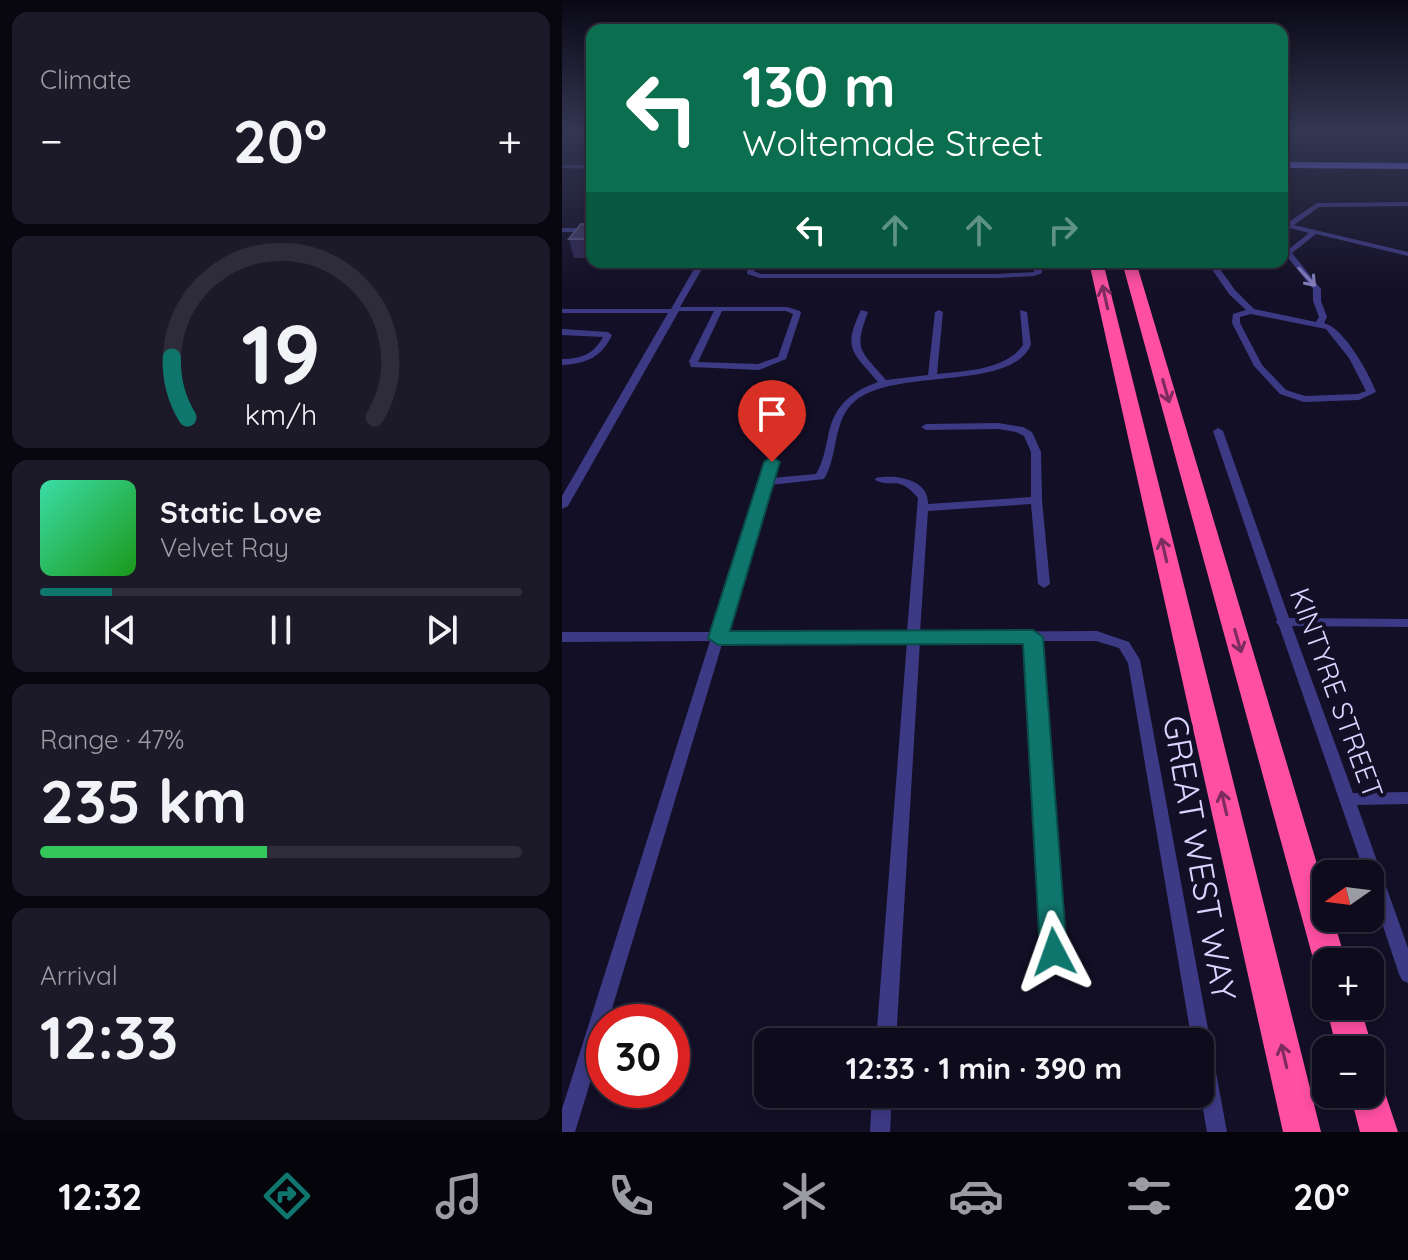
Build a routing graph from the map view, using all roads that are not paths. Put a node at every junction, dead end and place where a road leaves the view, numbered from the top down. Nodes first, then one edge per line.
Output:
1 (1408, 204) edge
2 (1288, 223) edge
3 (1288, 226) edge
4 (562, 230) edge
5 (586, 230) edge
6 (1314, 232) junction
7 (1408, 254) edge
8 (699, 268) edge
9 (751, 268) edge
10 (960, 268) edge
11 (1038, 268) edge
12 (1097, 268) edge
13 (1131, 268) edge
14 (1216, 268) edge
15 (959, 276) junction
16 (719, 309) junction
17 (675, 310) junction
18 (562, 311) edge
19 (1251, 311) junction
20 (864, 312) dead end
21 (939, 312) dead end
22 (1023, 312) dead end
23 (1320, 323) junction
24 (562, 332) edge
25 (562, 362) edge
26 (932, 377) junction
27 (883, 383) junction
28 (926, 427) dead end
29 (1218, 431) dead end
30 (772, 462) dead end
31 (880, 480) dead end
32 (766, 482) junction
33 (1036, 500) junction
34 (562, 506) edge
35 (923, 508) junction
36 (1044, 584) dead end
37 (1282, 622) junction
38 (1408, 623) edge
39 (913, 636) junction
40 (562, 637) edge
41 (1033, 637) junction
42 (718, 638) junction
43 (1408, 798) edge
44 (1349, 799) junction
45 (1326, 948) edge
46 (1054, 952) dead end
47 (1408, 974) edge
48 (887, 1028) edge
49 (881, 1108) edge
50 (1372, 1108) edge
51 (565, 1132) edge
52 (880, 1132) edge
53 (1217, 1132) edge
54 (1302, 1132) edge
55 (1379, 1132) edge

1 - 2 street
3 - 6 street
4 - 5 street
6 - 7 street
6 -> 23 street
8 - 17 street
9 - 15 street
10 - 15 street
11 - 15 street
54 -> 12 highway
13 -> 45 highway
14 - 19 street
16 - 16 street
16 - 17 street
17 - 18 street
17 - 34 street
19 - 23 street
19 - 23 street
20 - 27 street
21 - 26 street
22 - 26 street
24 - 25 street
26 - 27 street
27 - 32 street
28 - 33 street
29 - 37 street, KINTYRE STREET
30 - 32 street
31 - 35 street
32 - 42 street
33 - 35 street
33 - 36 street
35 - 39 street
37 - 38 street
37 - 44 street, KINTYRE STREET
39 - 41 street
39 - 42 street
39 - 48 street
40 - 42 street
41 - 46 street
41 - 53 street, GREAT WEST WAY
42 - 51 street
43 - 44 street
44 - 47 street, KINTYRE STREET
49 - 52 street
50 - 55 highway

